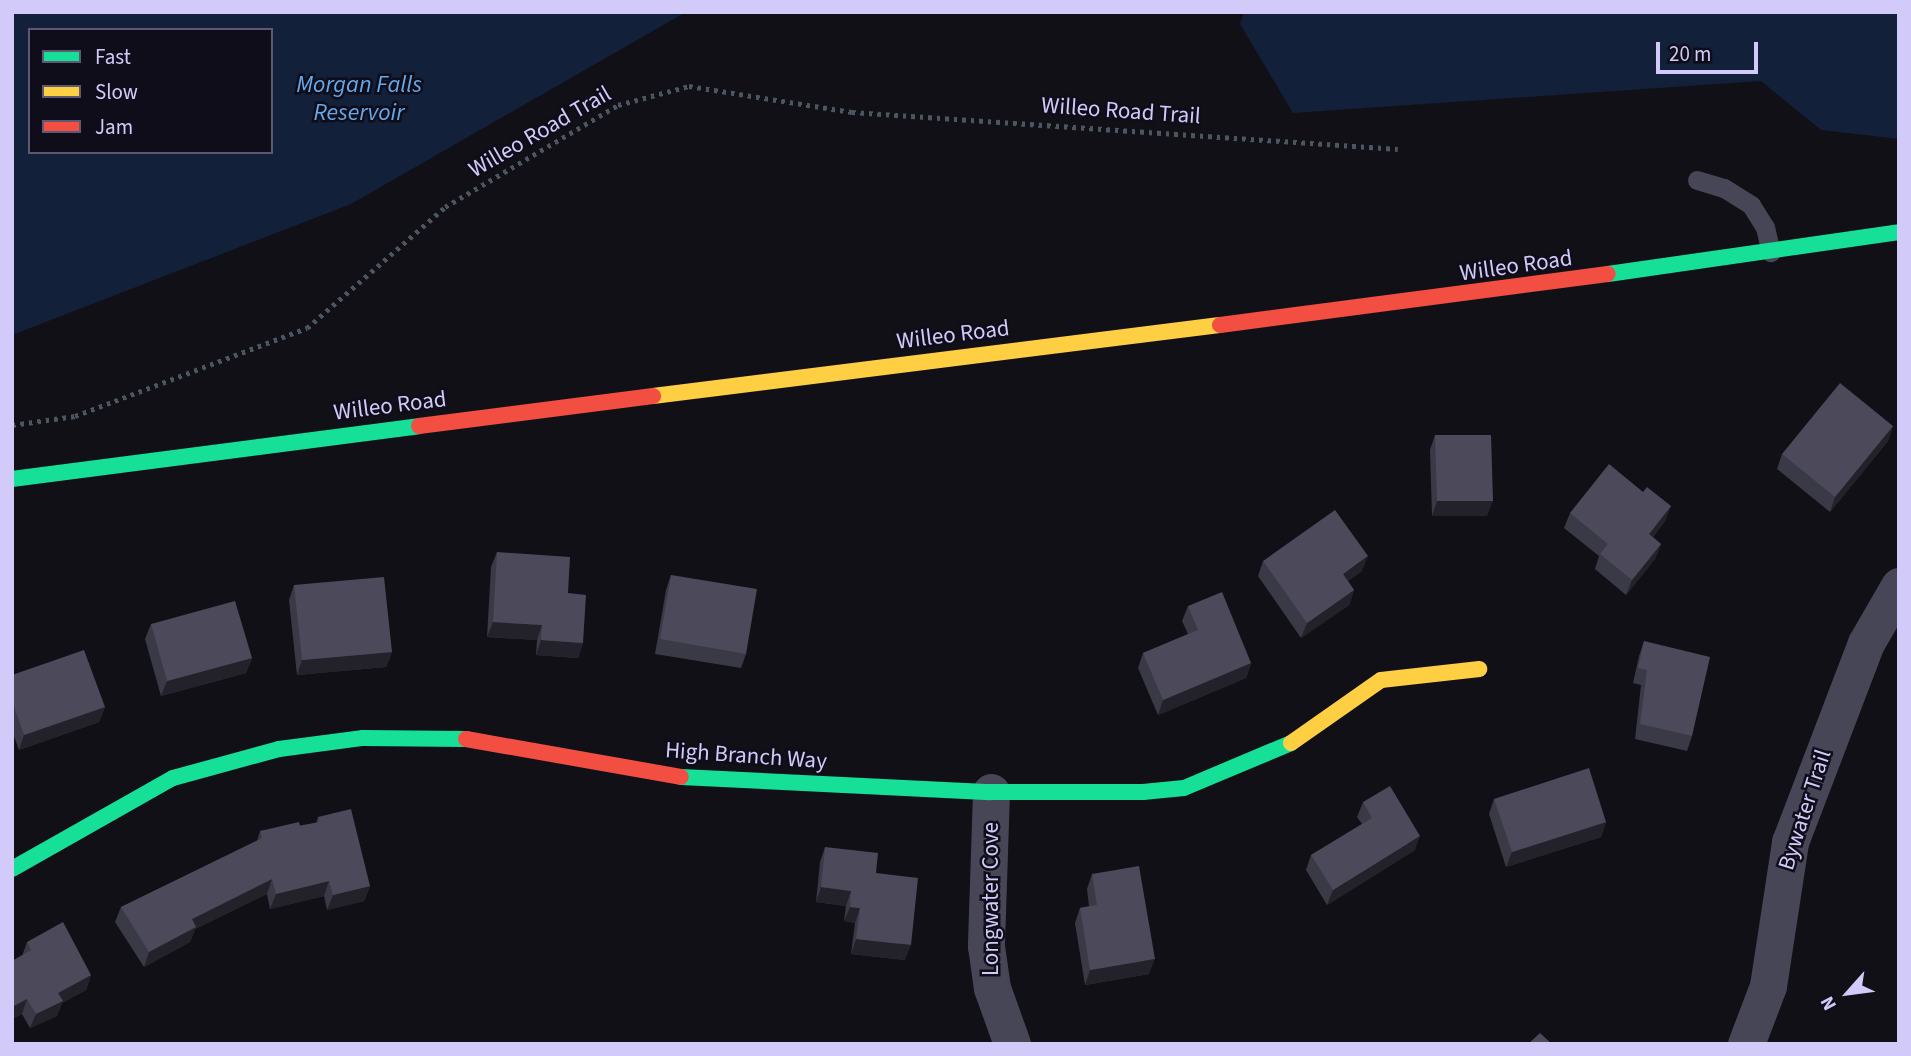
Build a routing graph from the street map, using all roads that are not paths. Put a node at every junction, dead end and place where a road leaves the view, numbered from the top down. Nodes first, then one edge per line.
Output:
1 (1697, 180) dead end
2 (1899, 232) edge
3 (1771, 252) junction
4 (12, 480) edge
5 (1899, 586) edge
6 (1479, 669) dead end
7 (991, 792) junction
8 (12, 869) edge
9 (1012, 1044) edge
10 (1746, 1044) edge

1 - 3 lane
2 - 3 street, Willeo Road
3 - 4 street, Willeo Road
5 - 10 street, Bywater Trail
6 - 7 street, High Branch Way
7 - 8 street, High Branch Way
7 - 9 street, Longwater Cove

